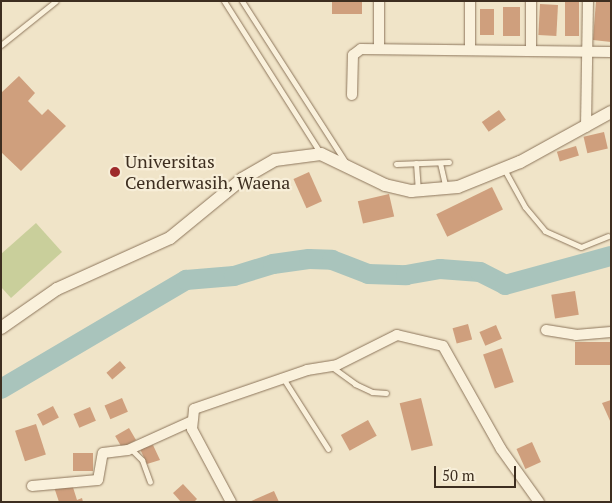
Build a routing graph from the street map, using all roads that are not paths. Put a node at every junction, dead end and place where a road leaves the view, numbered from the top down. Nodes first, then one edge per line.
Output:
1 (56, 1) edge
2 (224, 1) edge
3 (242, 1) edge
4 (380, 1) edge
5 (470, 1) edge
6 (531, 1) edge
7 (588, 1) edge
8 (1, 45) edge
9 (379, 49) junction
10 (470, 50) junction
11 (531, 51) junction
12 (587, 51) junction
13 (611, 52) edge
14 (352, 94) dead end
15 (611, 112) edge
16 (586, 127) junction
17 (321, 154) junction
18 (448, 162) dead end
19 (416, 163) junction
20 (440, 163) junction
21 (396, 164) dead end
22 (347, 165) junction
23 (504, 169) junction
24 (446, 188) junction
25 (418, 191) junction
26 (608, 236) dead end
27 (1, 328) edge
28 (546, 330) dead end
29 (611, 332) edge
30 (332, 366) junction
31 (283, 378) junction
32 (386, 394) dead end
33 (190, 422) junction
34 (131, 449) junction
35 (328, 449) dead end
36 (150, 482) dead end
37 (32, 486) dead end
38 (231, 502) edge
39 (539, 502) edge

1 - 8 lane
2 - 17 lane
3 - 22 lane
4 - 9 street
5 - 10 street
6 - 11 street
7 - 12 street
9 - 10 street
9 - 14 street
10 - 11 street
11 - 12 street
12 - 13 street
12 - 16 street
15 - 16 street
16 - 23 street
17 - 22 street
17 - 27 street
18 - 20 lane
19 - 20 lane
19 - 21 lane
19 - 25 lane
20 - 24 lane
22 - 25 street
23 - 24 street
23 - 26 lane
24 - 25 street
28 - 29 street
30 - 31 street
30 - 32 lane
30 - 39 street
31 - 33 street
31 - 35 lane
33 - 34 street
33 - 38 street
34 - 36 lane
34 - 37 street

